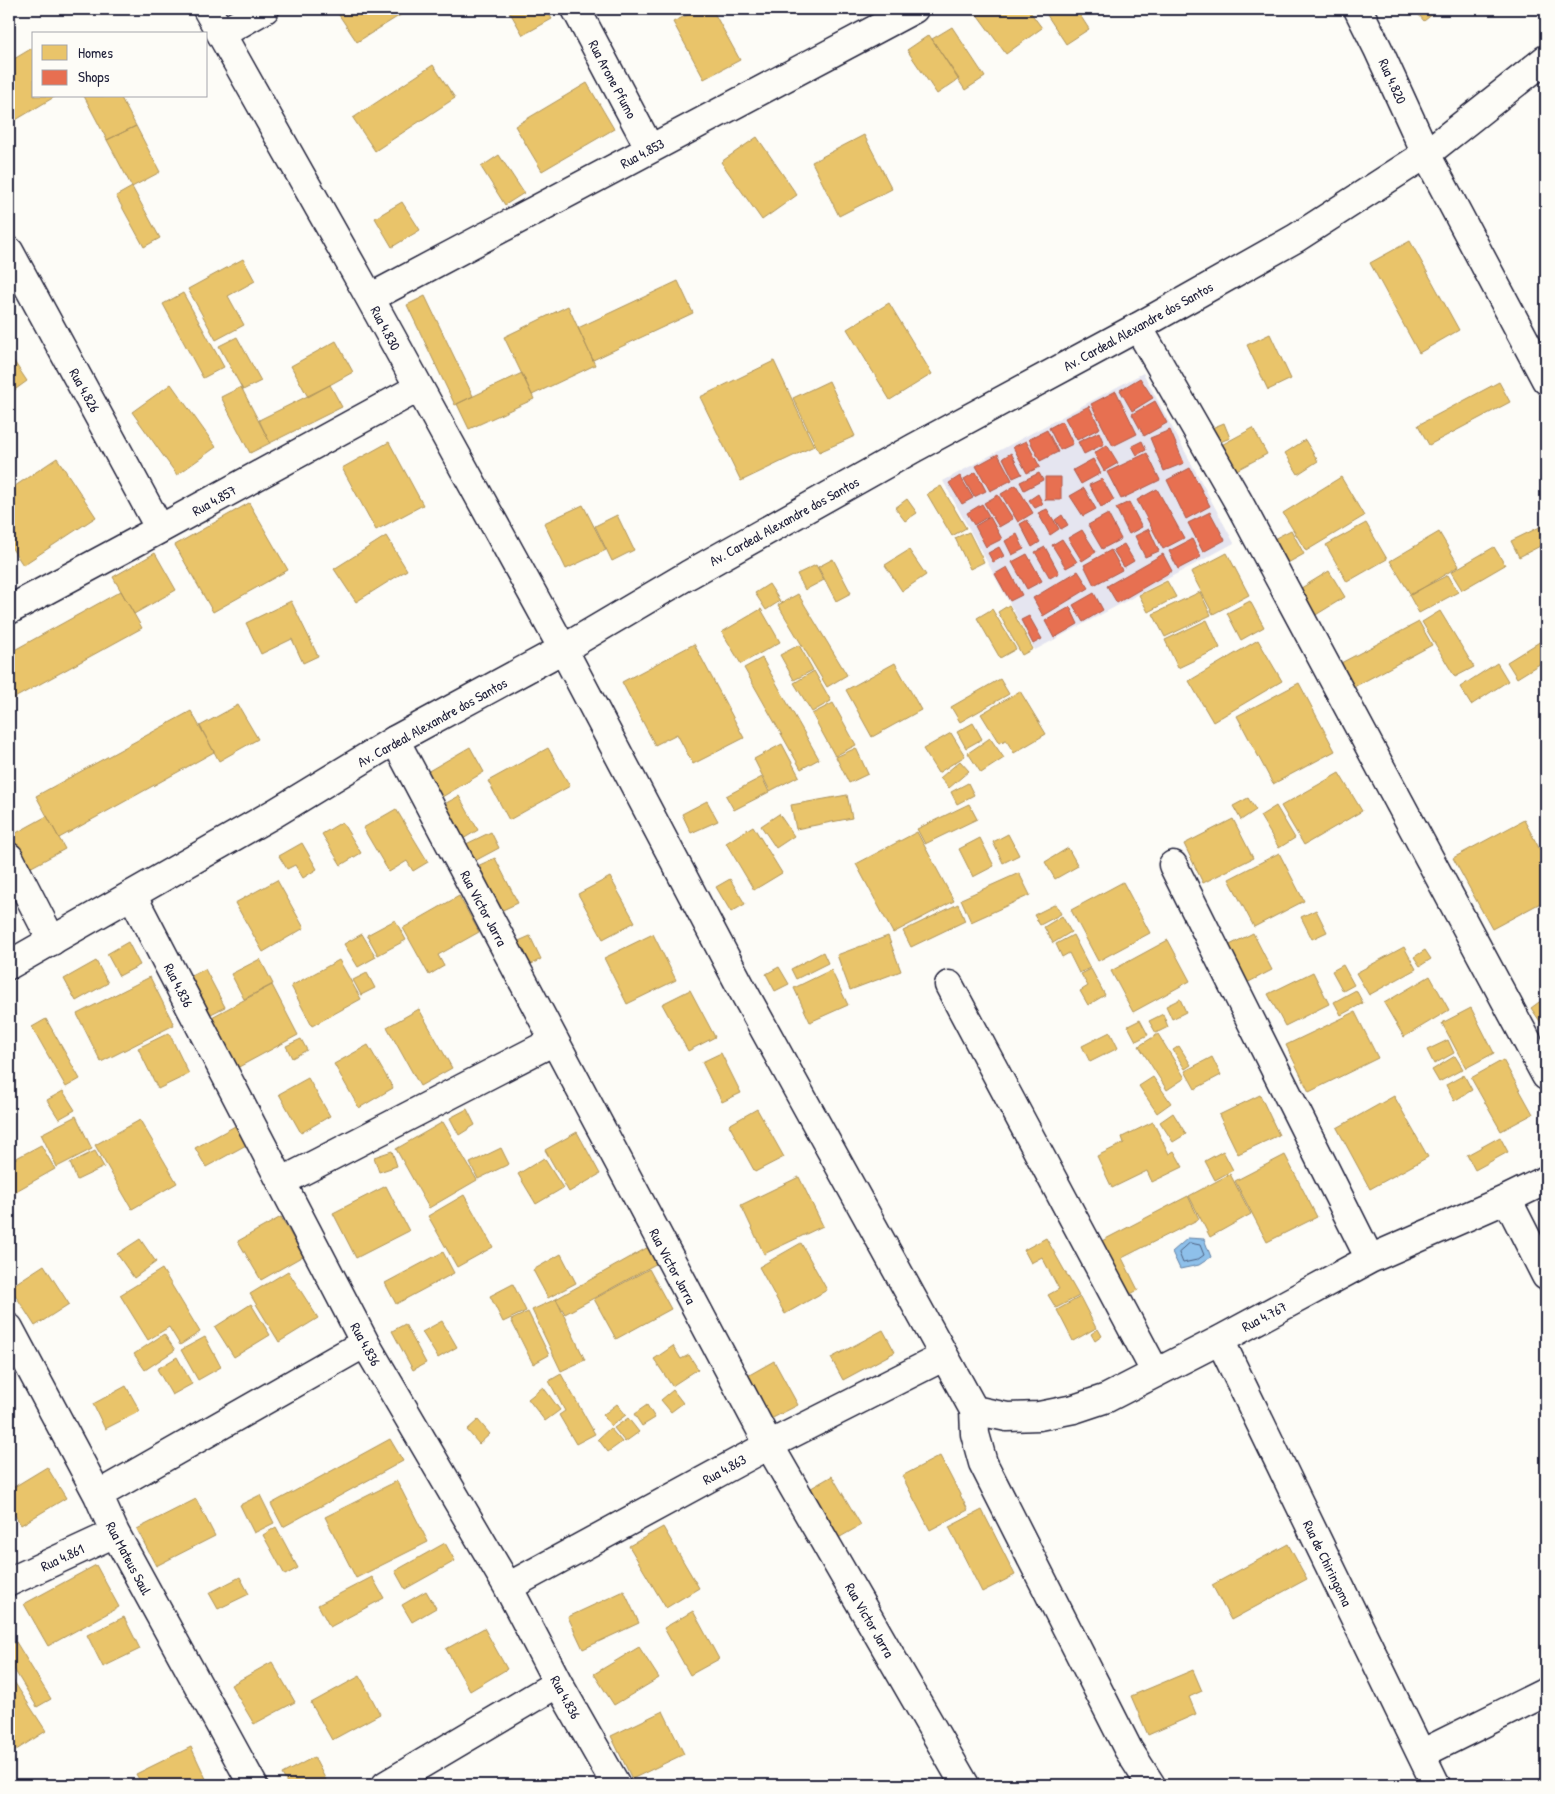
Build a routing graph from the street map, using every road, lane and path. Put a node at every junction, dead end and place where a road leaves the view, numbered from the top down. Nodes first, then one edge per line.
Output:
1 (207, 9) edge
2 (265, 9) edge
3 (576, 9) edge
4 (914, 9) edge
5 (1358, 9) edge
6 (221, 34) junction
7 (1546, 59) edge
8 (650, 149) junction
9 (1426, 154) junction
10 (9, 251) edge
11 (370, 298) junction
12 (1138, 327) junction
13 (1546, 380) edge
14 (418, 388) junction
15 (160, 529) junction
16 (9, 610) edge
17 (563, 649) junction
18 (395, 740) junction
19 (9, 858) edge
20 (1173, 865) dead end
21 (132, 895) junction
22 (52, 941) junction
23 (9, 965) edge
24 (949, 985) dead end
25 (554, 1041) junction
26 (1546, 1076) edge
27 (1546, 1180) edge
28 (281, 1182) junction
29 (1507, 1199) junction
30 (1370, 1259) junction
31 (1546, 1276) edge
32 (9, 1328) edge
33 (1220, 1340) junction
34 (364, 1343) junction
35 (944, 1357) junction
36 (1156, 1373) junction
37 (974, 1410) junction
38 (769, 1445) junction
39 (98, 1495) junction
40 (115, 1533) junction
41 (9, 1582) edge
42 (508, 1587) junction
43 (558, 1683) junction
44 (1546, 1692) edge
45 (1421, 1754) junction
46 (253, 1785) edge
47 (386, 1785) edge
48 (616, 1785) edge
49 (965, 1785) edge
50 (1151, 1785) edge
51 (1436, 1785) edge

1 - 6 street, Rua 4.830
2 - 6 street
3 - 8 street, Rua Arone Pfumo
4 - 8 street, Rua 4.853
5 - 9 street, Rua 4.820
6 - 11 street, Rua 4.830
7 - 9 street, Av. Cardeal Alexandre dos Santos
8 - 11 street, Rua 4.853
9 - 12 street, Av. Cardeal Alexandre dos Santos
9 - 13 street, Rua 4.820
10 - 15 street, Rua 4.826
11 - 14 street, Rua 4.830
12 - 17 street, Av. Cardeal Alexandre dos Santos
12 - 26 street
14 - 15 street, Rua 4.857
14 - 17 street, Rua 4.830
15 - 16 street, Rua 4.857
17 - 18 street, Av. Cardeal Alexandre dos Santos
17 - 35 street, Rua 4.830
18 - 21 street, Av. Cardeal Alexandre dos Santos
18 - 25 street, Rua Victor Jarra
19 - 22 street
20 - 30 street
21 - 22 street, Av. Cardeal Alexandre dos Santos
21 - 28 street, Rua 4.836
22 - 23 street, Av. Cardeal Alexandre dos Santos
24 - 36 street
25 - 28 street
25 - 38 street, Rua Victor Jarra
27 - 29 street, Rua 4.767
28 - 34 street, Rua 4.836
29 - 30 street, Rua 4.767
29 - 31 street
30 - 33 street, Rua 4.767
32 - 39 street, Rua Mateus Saul
33 - 36 street, Rua 4.767
33 - 45 street, Rua de Chiringoma
34 - 39 street
34 - 42 street, Rua 4.836
35 - 37 street, Rua 4.830
35 - 38 street, Rua 4.863
36 - 37 street, Rua 4.767
37 - 50 street
38 - 42 street, Rua 4.863
38 - 49 street, Rua Victor Jarra
39 - 40 street, Rua Mateus Saul
40 - 41 street, Rua 4.861
40 - 46 street, Rua Mateus Saul
42 - 43 street, Rua 4.836
43 - 47 street
43 - 48 street, Rua 4.836
44 - 45 street
45 - 51 street, Rua de Chiringoma

